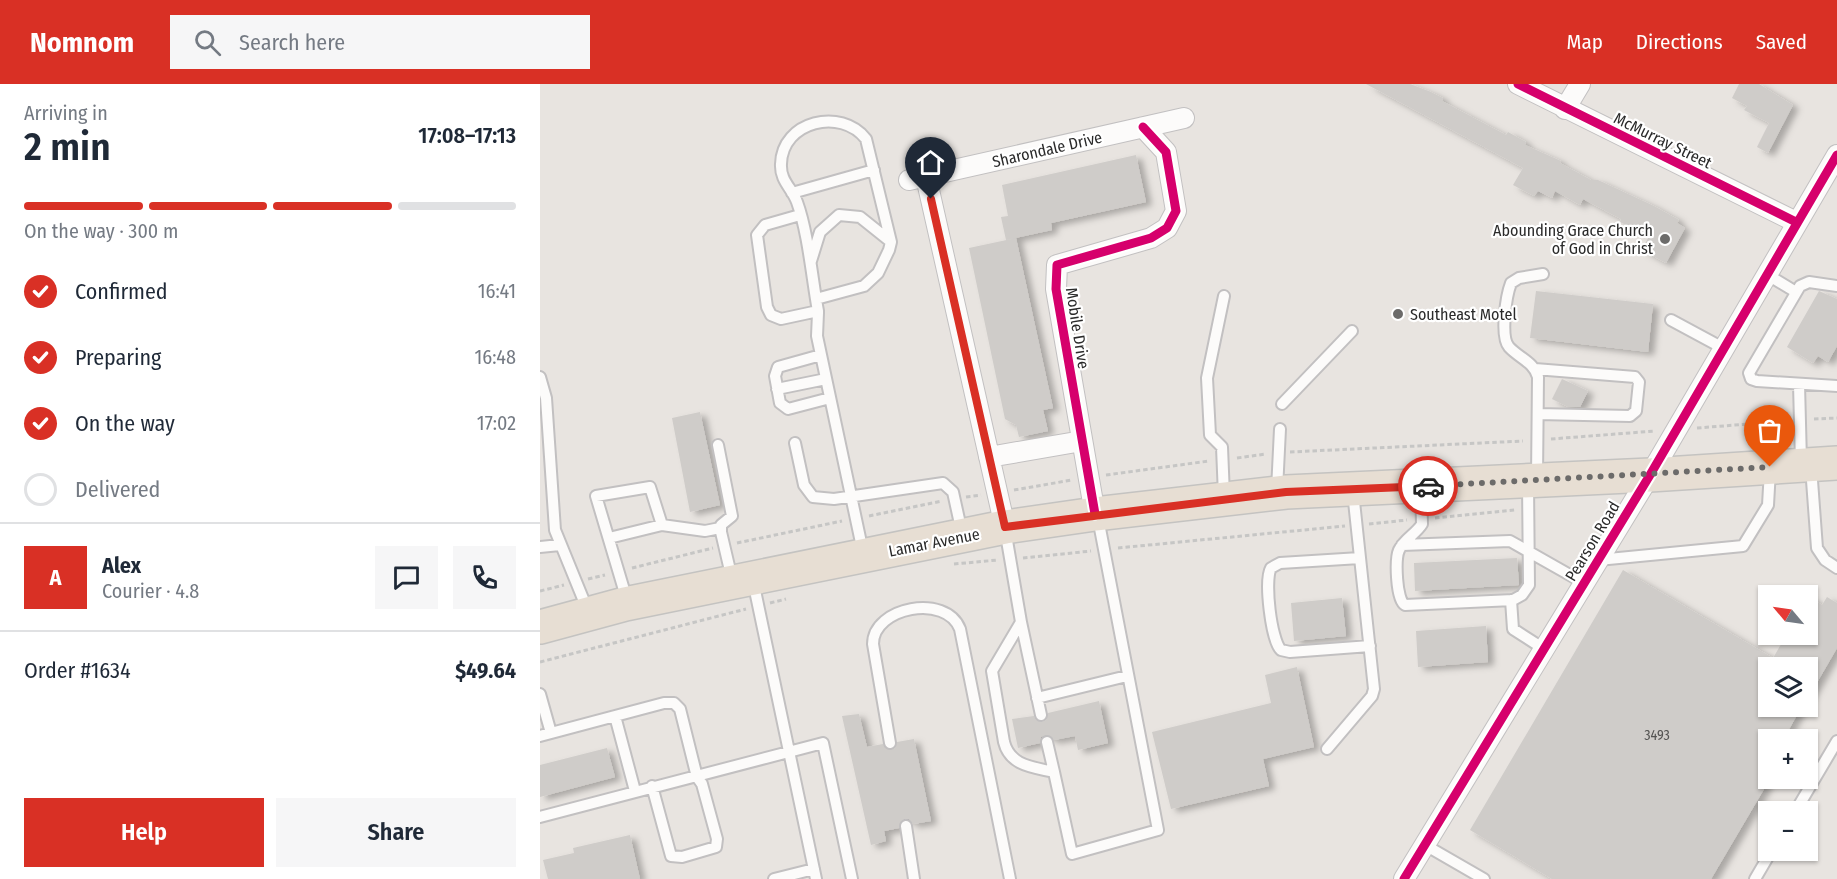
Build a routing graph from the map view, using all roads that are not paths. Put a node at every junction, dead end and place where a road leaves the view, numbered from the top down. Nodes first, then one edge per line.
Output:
1 (1518, 84) edge
2 (1580, 84) edge
3 (1565, 109) junction
4 (1184, 118) dead end
5 (1143, 127) junction
6 (1837, 155) edge
7 (874, 170) junction
8 (792, 193) junction
9 (800, 215) junction
10 (1796, 222) junction
11 (891, 242) junction
12 (810, 267) junction
13 (1543, 274) dead end
14 (1766, 274) junction
15 (1837, 286) edge
16 (1796, 292) junction
17 (1224, 296) dead end
18 (816, 299) junction
19 (818, 311) junction
20 (1671, 320) dead end
21 (1352, 331) dead end
22 (1723, 348) junction
23 (821, 355) junction
24 (1535, 369) junction
25 (540, 378) edge
26 (826, 379) junction
27 (1799, 384) junction
28 (1837, 386) edge
29 (777, 389) junction
30 (830, 398) junction
31 (1282, 404) dead end
32 (1538, 414) junction
33 (1280, 429) dead end
34 (1082, 441) junction
35 (795, 443) dead end
36 (718, 445) dead end
37 (989, 457) junction
38 (1805, 465) edge
39 (1650, 475) junction
40 (1421, 486) junction
41 (1353, 489) junction
42 (1531, 490) junction
43 (1277, 493) junction
44 (851, 496) junction
45 (1224, 499) junction
46 (1096, 514) junction
47 (662, 525) junction
48 (1005, 527) junction
49 (720, 528) junction
50 (963, 536) junction
51 (609, 538) junction
52 (560, 545) junction
53 (1402, 545) junction
54 (540, 547) edge
55 (1529, 550) junction
56 (864, 556) junction
57 (1360, 558) junction
58 (1598, 560) junction
59 (1837, 568) edge
60 (1584, 583) junction
61 (748, 589) junction
62 (1511, 600) junction
63 (628, 603) junction
64 (589, 614) junction
65 (1022, 622) junction
66 (540, 627) edge
67 (1370, 646) junction
68 (1544, 650) junction
69 (1127, 676) junction
70 (540, 694) edge
71 (1037, 698) junction
72 (1041, 715) dead end
73 (615, 716) junction
74 (551, 733) junction
75 (540, 736) edge
76 (1837, 741) edge
77 (1047, 742) dead end
78 (890, 743) dead end
79 (1327, 749) dead end
80 (789, 750) junction
81 (1054, 772) junction
82 (697, 774) junction
83 (652, 786) junction
84 (635, 791) junction
85 (1802, 801) edge
86 (540, 817) edge
87 (906, 826) dead end
88 (1425, 845) junction
89 (1766, 861) edge
90 (815, 874) edge
91 (774, 879) edge
92 (852, 879) edge
93 (914, 879) edge
94 (1010, 879) edge
95 (1404, 879) edge
96 (1484, 879) edge
97 (1755, 879) edge

1 - 3 street, McMurray Street
2 - 3 street
3 - 10 street, McMurray Street
4 - 5 street, Sharondale Drive
5 - 34 street, Mobile Drive
5 - 37 street, Sharondale Drive
6 - 10 street, Pearson Road
7 - 8 lane
7 - 8 lane
7 - 11 lane
8 - 9 lane
9 - 12 lane
9 - 19 lane
10 - 14 street, Pearson Road
11 - 12 lane
11 - 18 lane
12 - 18 lane
13 - 24 lane
14 - 16 lane
14 - 22 street, Pearson Road
15 - 16 lane
16 - 27 lane
17 - 45 lane
18 - 19 lane
19 - 23 lane
20 - 22 lane
21 - 31 lane
22 - 39 street, Pearson Road
23 - 26 lane
23 - 29 lane
24 - 32 lane
24 - 32 lane
25 - 52 lane
26 - 29 lane
26 - 30 lane
27 - 28 lane
27 - 38 lane
29 - 30 lane
30 - 44 lane
32 - 42 lane
33 - 43 lane
34 - 37 street
34 - 46 street, Mobile Drive
35 - 44 lane
36 - 49 lane
37 - 48 street
38 - 39 highway, Lamar Avenue
38 - 58 lane
38 - 59 lane
39 - 42 highway, Lamar Avenue
39 - 58 street, Pearson Road
40 - 41 highway, Lamar Avenue
40 - 42 highway, Lamar Avenue
40 - 53 lane
41 - 43 highway, Lamar Avenue
41 - 57 lane
42 - 55 lane
43 - 45 highway, Lamar Avenue
44 - 50 lane
44 - 56 lane
45 - 46 highway, Lamar Avenue
46 - 48 highway, Lamar Avenue
46 - 69 lane
47 - 49 lane
47 - 51 lane
47 - 51 lane
48 - 50 highway, Lamar Avenue
48 - 65 lane
49 - 61 lane
50 - 56 highway, Lamar Avenue
51 - 63 lane
52 - 54 lane
52 - 64 lane
53 - 55 lane
53 - 62 lane
55 - 60 lane
55 - 62 lane
56 - 61 highway, Lamar Avenue
57 - 67 lane
57 - 67 lane
58 - 60 street, Pearson Road
60 - 68 street, Pearson Road
61 - 63 highway, Lamar Avenue
61 - 80 lane
62 - 68 lane
63 - 64 highway, Lamar Avenue
64 - 66 highway, Lamar Avenue
65 - 71 lane
65 - 81 lane
67 - 79 lane
68 - 88 street, Pearson Road
69 - 71 lane
69 - 81 lane
70 - 74 lane
71 - 72 lane
73 - 74 lane
73 - 82 lane
73 - 84 lane
74 - 75 lane
76 - 85 lane
77 - 81 lane
78 - 94 lane
80 - 82 lane
80 - 90 lane
80 - 92 lane
82 - 83 lane
82 - 83 lane
83 - 84 lane
84 - 86 lane
87 - 93 lane
88 - 95 street, Pearson Road
88 - 96 lane
89 - 97 lane
90 - 91 lane

